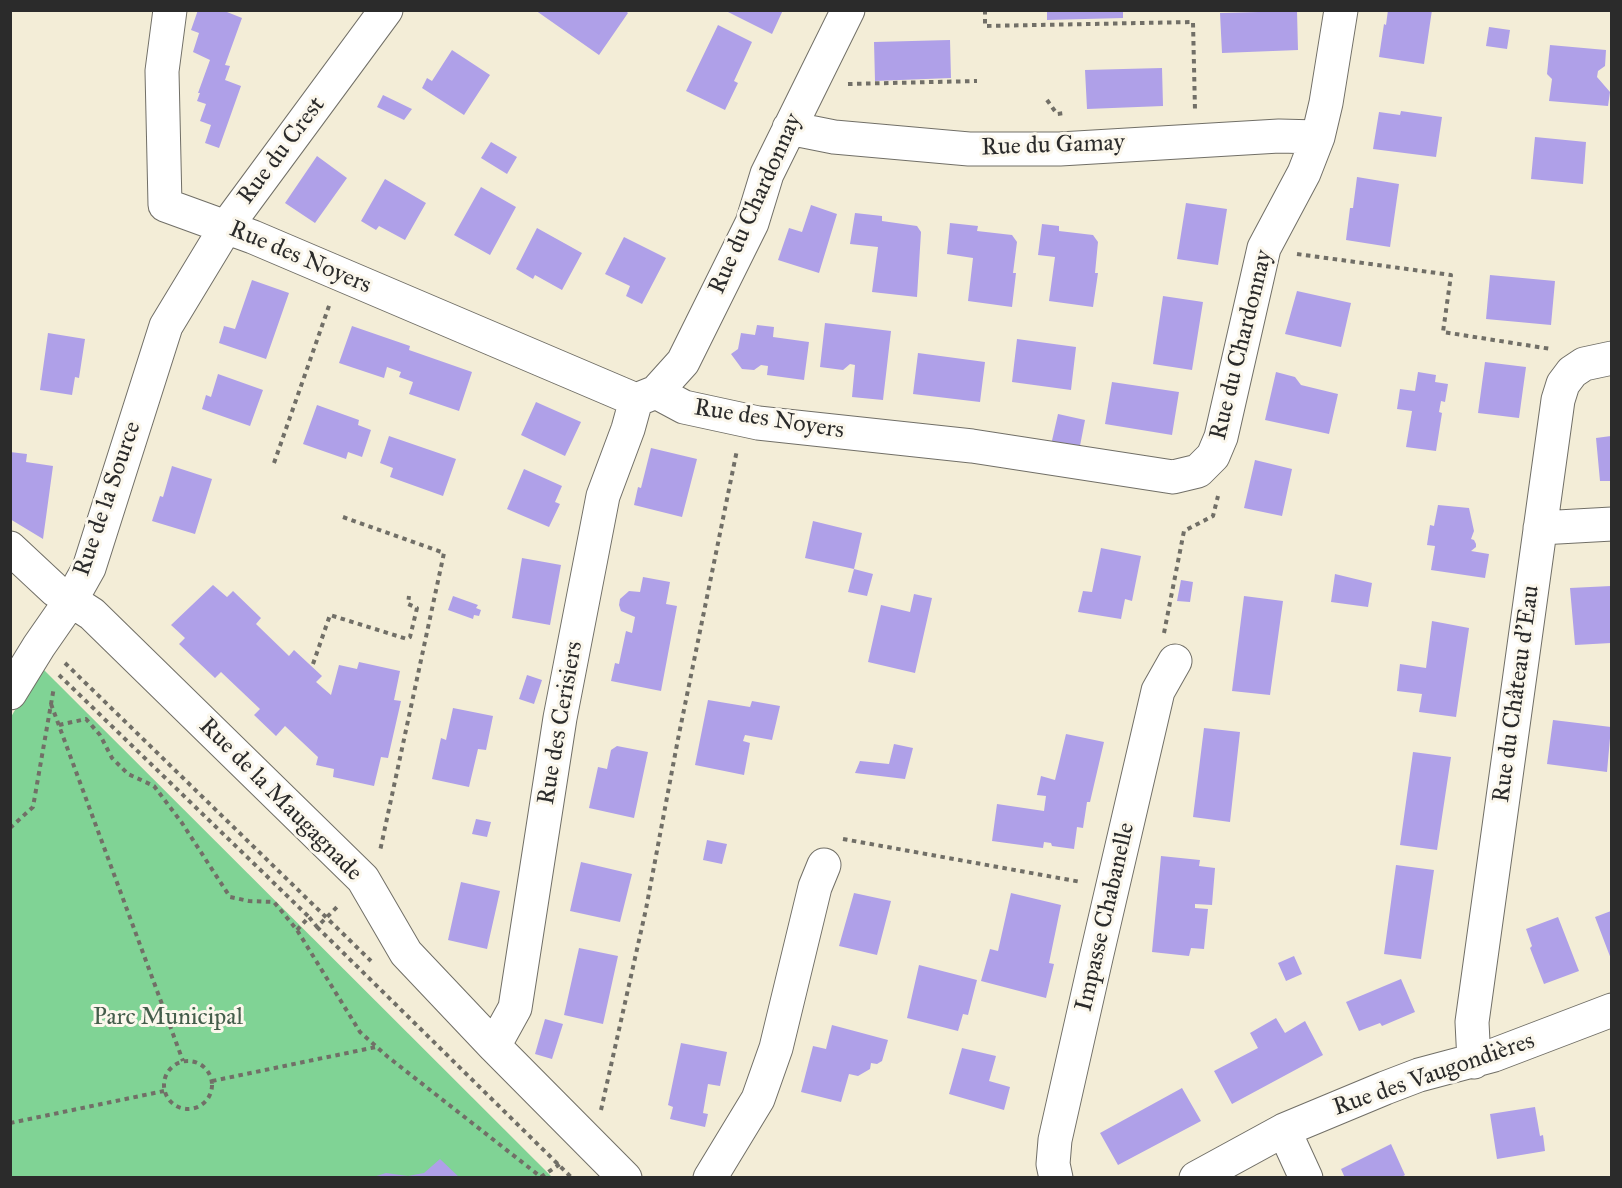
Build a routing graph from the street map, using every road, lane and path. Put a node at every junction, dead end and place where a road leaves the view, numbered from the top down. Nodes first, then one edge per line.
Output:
1 (170, 10) edge
2 (386, 10) edge
3 (848, 10) edge
4 (985, 10) edge
5 (1341, 10) edge
6 (820, 65) junction
7 (978, 81) dead end
8 (789, 128) junction
9 (1318, 137) junction
10 (1194, 140) junction
11 (226, 227) junction
12 (1264, 248) junction
13 (338, 273) junction
14 (166, 326) joint
15 (1611, 358) edge
16 (1572, 372) junction
17 (646, 396) junction
18 (740, 418) junction
19 (274, 463) dead end
20 (1198, 471) junction
21 (343, 517) dead end
22 (1611, 524) edge
23 (1540, 528) junction
24 (10, 548) edge
25 (409, 596) dead end
26 (71, 600) junction
27 (49, 651) junction
28 (1175, 661) joint
29 (313, 664) dead end
30 (10, 693) edge
31 (51, 704) junction
32 (59, 725) junction
33 (10, 828) edge
34 (843, 838) dead end
35 (824, 865) dead end
36 (363, 879) junction
37 (1112, 888) junction
38 (309, 917) junction
39 (327, 917) junction
40 (317, 927) junction
41 (297, 930) junction
42 (379, 969) dead end
43 (1611, 1010) edge
44 (494, 1046) junction
45 (376, 1047) junction
46 (183, 1061) junction
47 (1474, 1062) junction
48 (212, 1081) junction
49 (164, 1091) junction
50 (10, 1123) edge
51 (1284, 1130) junction
52 (589, 1140) junction
53 (542, 1178) edge
54 (572, 1178) edge
55 (625, 1178) edge
56 (710, 1178) edge
57 (1056, 1178) edge
58 (1196, 1178) edge
59 (1306, 1178) edge

1 - 11 street, Rue des Noyers
2 - 11 street, Rue du Crest
3 - 6 street, Rue du Chardonnay
4 - 10 path
5 - 9 street, Rue du Chardonnay
6 - 7 path
6 - 8 street, Rue du Chardonnay
8 - 10 street, Rue du Gamay
8 - 17 street, Rue du Chardonnay
9 - 10 street, Rue du Gamay
9 - 12 street, Rue du Chardonnay
11 - 13 street, Rue des Noyers
11 - 14 street, Rue du Crest
12 - 16 path
12 - 20 street, Rue du Chardonnay
13 - 17 street, Rue des Noyers
13 - 19 path
14 - 26 street, Rue de la Source
15 - 16 street
16 - 23 street, Rue du Château d'Eau
17 - 18 street, Rue des Noyers
17 - 44 street, Rue des Cerisiers
18 - 20 street, Rue des Noyers
18 - 52 path
20 - 28 path
21 - 36 path
22 - 23 street
23 - 47 street, Rue du Château d'Eau
24 - 26 street, Rue de la Maugagnade
25 - 29 path
26 - 27 street, Rue de la Source
26 - 36 street, Rue de la Maugagnade
27 - 30 street, Rue de la Source
27 - 39 path
28 - 37 street, Impasse Chabanelle
31 - 32 path
31 - 33 path
31 - 38 path
32 - 41 path
32 - 46 path
34 - 37 path
35 - 56 street
36 - 44 street, Rue de la Maugagnade
37 - 57 street, Impasse Chabanelle
38 - 40 path
38 - 41 path
39 - 40 path
39 - 42 path
40 - 54 path
41 - 45 path
43 - 47 street, Rue des Vaugondières
44 - 52 street, Rue de la Maugagnade
45 - 48 path
45 - 53 path
46 - 48 path
46 - 49 path
47 - 51 street, Rue des Vaugondières
48 - 49 path
49 - 50 path
51 - 58 street, Rue des Vaugondières
51 - 59 street
52 - 55 street, Rue de la Maugagnade

